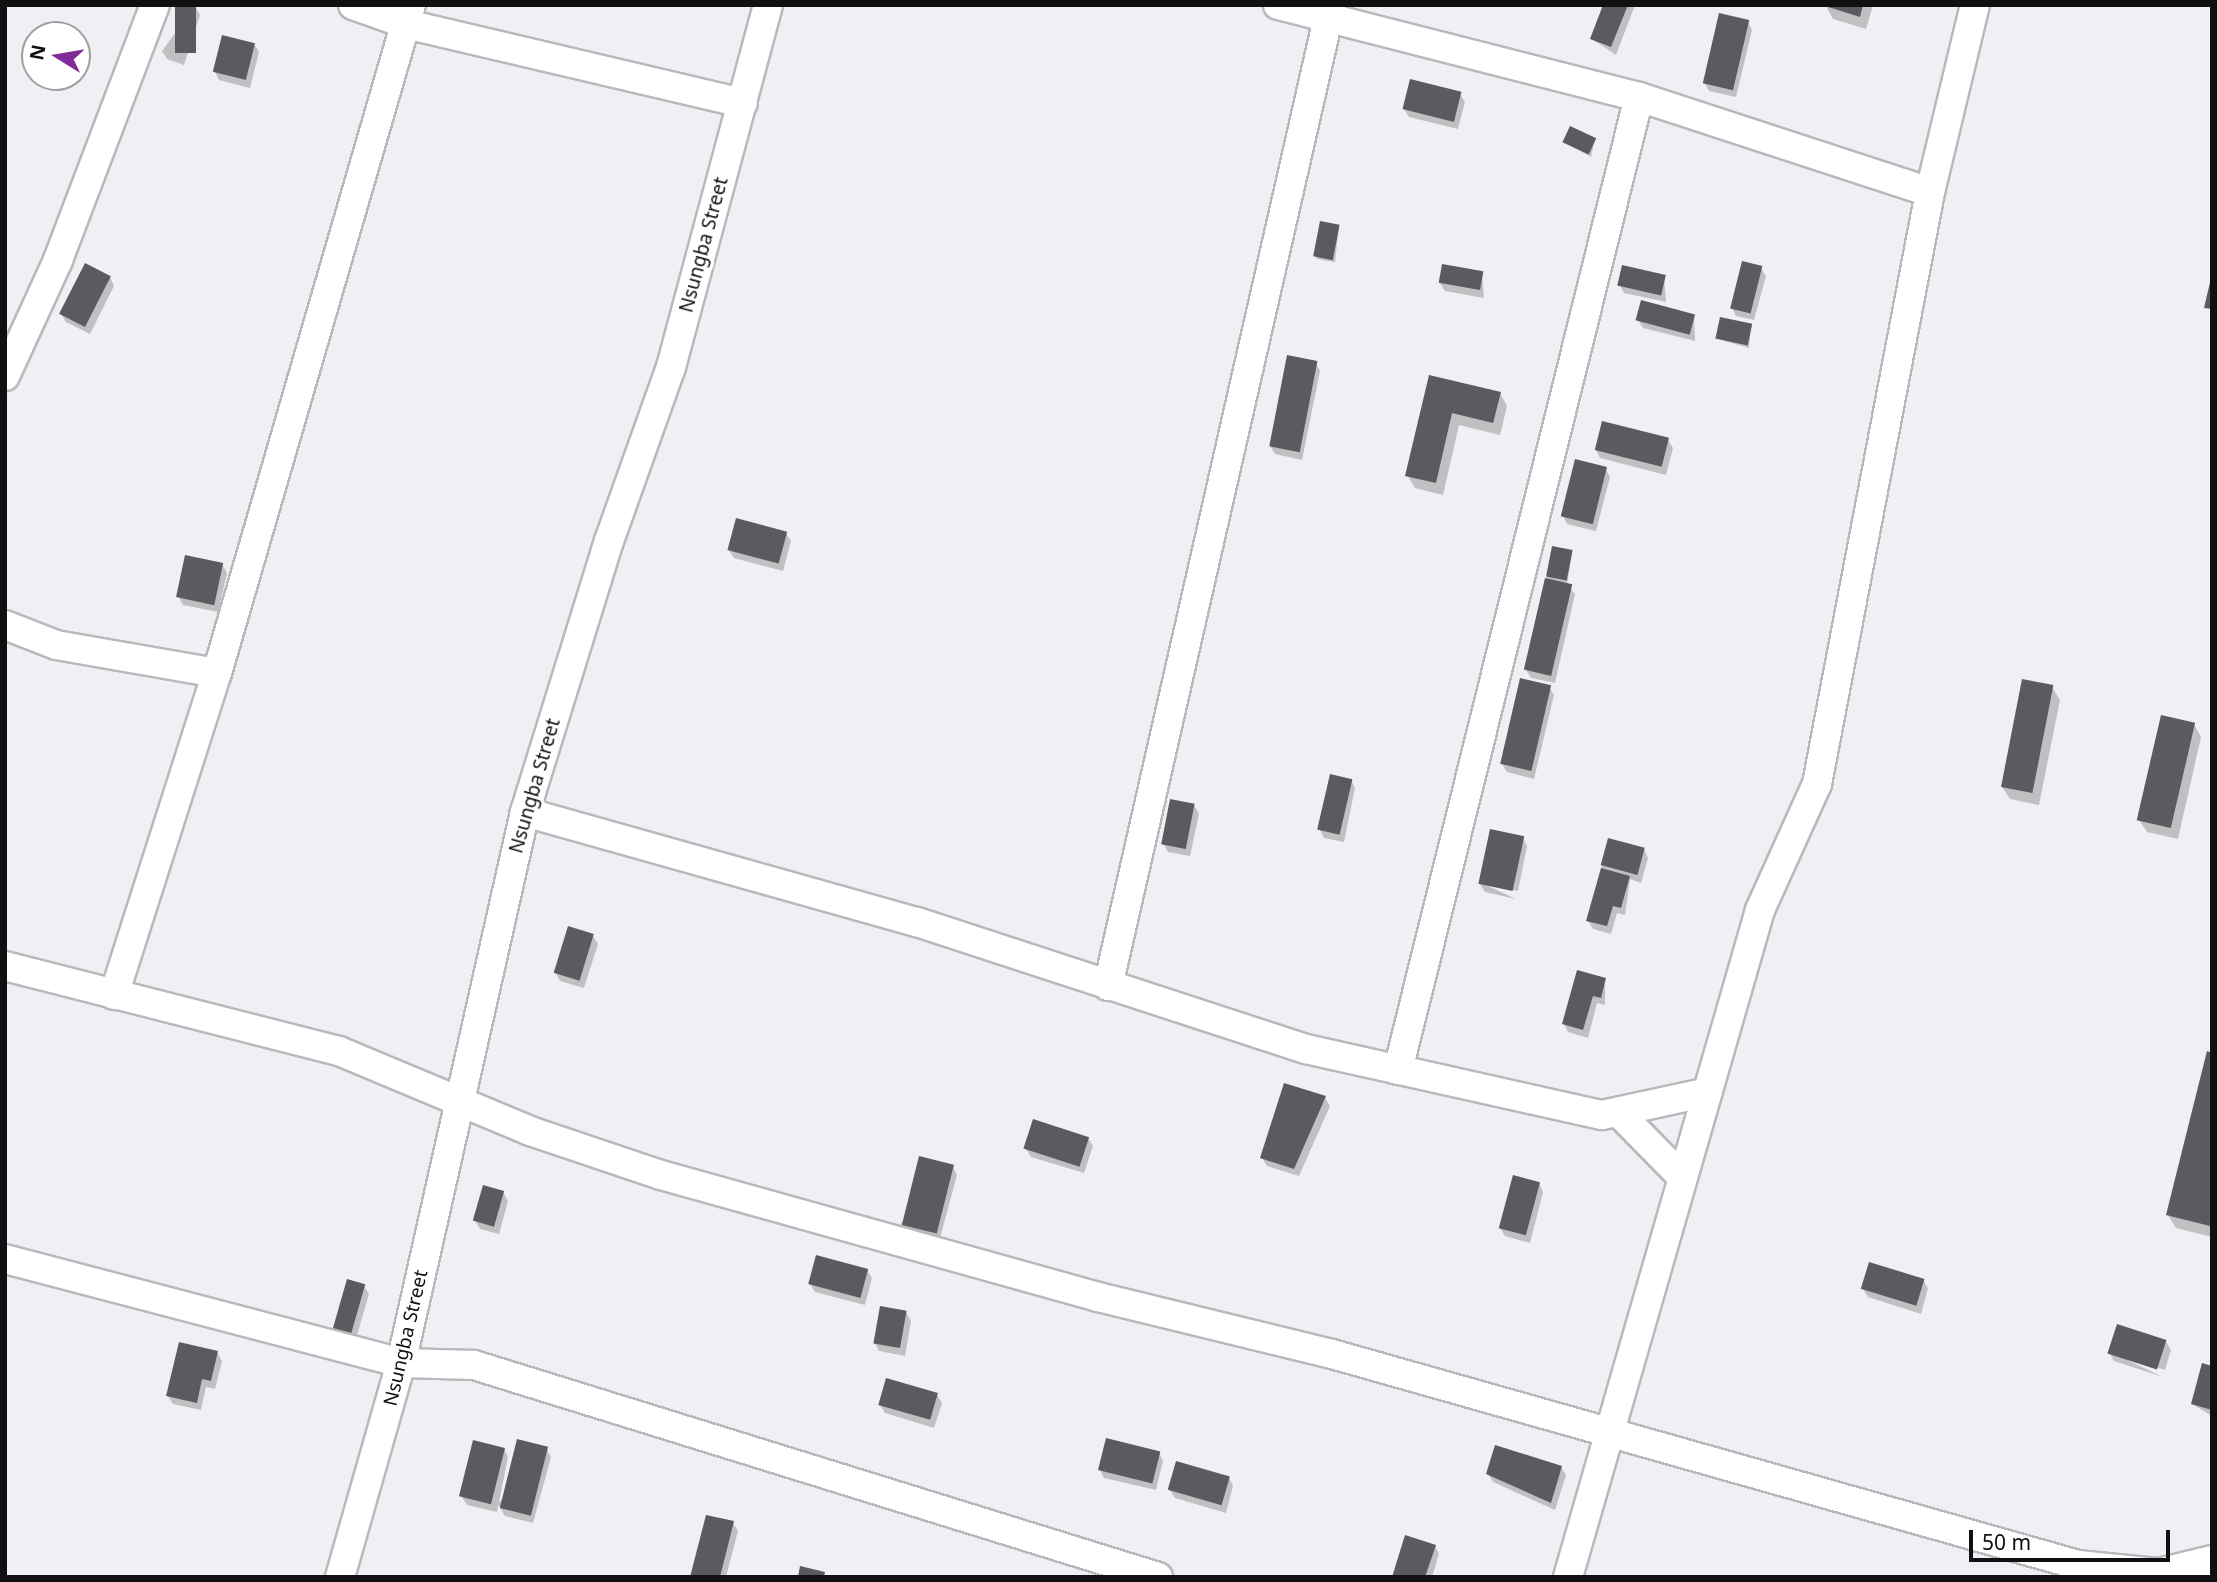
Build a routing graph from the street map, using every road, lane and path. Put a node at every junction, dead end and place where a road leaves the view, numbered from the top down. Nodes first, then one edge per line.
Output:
1 (155, 5) edge
2 (353, 5) edge
3 (768, 5) edge
4 (1278, 5) edge
5 (1975, 5) edge
6 (1329, 12) edge
7 (408, 14) edge
8 (1639, 97) junction
9 (743, 103) junction
10 (1930, 192) junction
11 (5, 376) edge
12 (5, 625) edge
13 (217, 673) junction
14 (524, 813) junction
15 (5, 966) edge
16 (1108, 986) junction
17 (114, 995) junction
18 (1398, 1070) junction
19 (1708, 1092) junction
20 (460, 1100) junction
21 (1621, 1115) junction
22 (1682, 1177) junction
23 (5, 1259) edge
24 (401, 1363) junction
25 (1606, 1436) junction
26 (2212, 1560) edge
27 (340, 1577) edge
28 (1158, 1577) edge
29 (1568, 1577) edge

1 - 11 street
2 - 7 street
3 - 9 street, Nsungba Street
4 - 6 street
5 - 10 street
6 - 8 street
6 - 16 street
7 - 9 street
7 - 13 street
8 - 10 street
8 - 18 street
9 - 14 street, Nsungba Street
10 - 19 street
12 - 13 street
13 - 17 street
14 - 16 street
14 - 20 street, Nsungba Street
15 - 17 street
16 - 18 street
17 - 20 street
18 - 21 street
19 - 21 street
19 - 22 street
20 - 24 street, Nsungba Street
20 - 25 street
21 - 22 street
22 - 25 street
23 - 24 street
24 - 27 street, Nsungba Street
24 - 28 street
25 - 26 street
25 - 29 street

